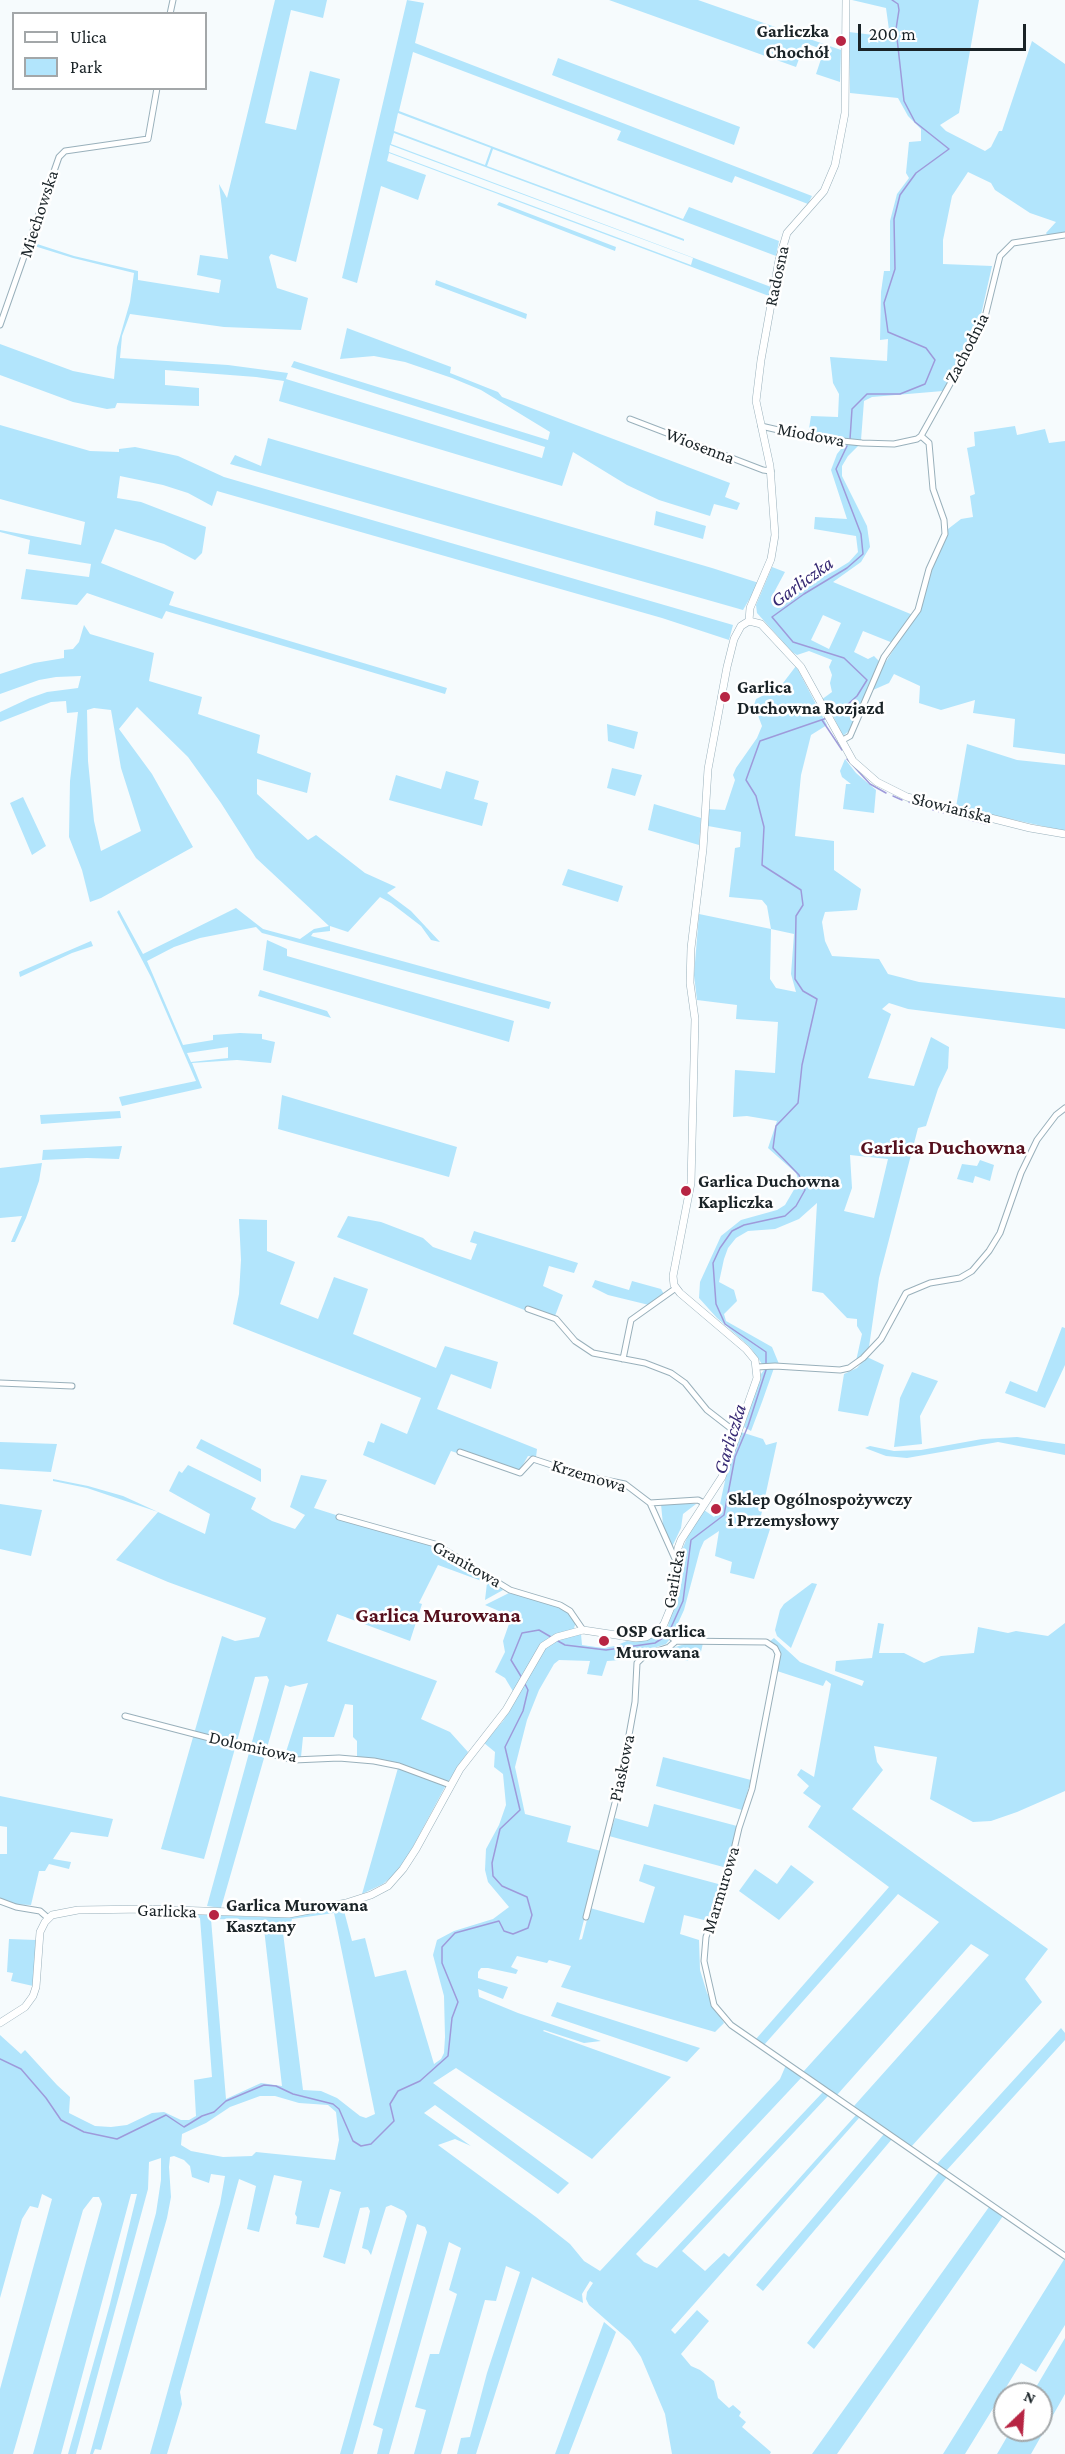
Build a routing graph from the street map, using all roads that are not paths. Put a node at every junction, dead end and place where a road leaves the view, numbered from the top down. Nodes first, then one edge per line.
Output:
1 (846, 0) edge
2 (157, 90) edge
3 (1065, 235) edge
4 (0, 325) edge
5 (630, 418) dead end
6 (761, 426) junction
7 (921, 436) junction
8 (771, 471) junction
9 (749, 621) junction
10 (841, 741) junction
11 (1065, 834) edge
12 (1065, 1108) edge
13 (676, 1288) junction
14 (528, 1309) dead end
15 (623, 1359) junction
16 (763, 1367) junction
17 (0, 1383) edge
18 (72, 1386) dead end
19 (742, 1431) junction
20 (460, 1452) dead end
21 (651, 1503) junction
22 (704, 1503) junction
23 (339, 1517) dead end
24 (677, 1563) junction
25 (583, 1630) junction
26 (663, 1630) junction
27 (674, 1640) junction
28 (125, 1716) dead end
29 (450, 1785) junction
30 (0, 1900) edge
31 (586, 1917) dead end
32 (48, 1918) junction
33 (0, 2023) edge
34 (1065, 2256) edge

1 - 6 street, Radosna
2 - 4 street, Miechowska
3 - 7 street, Zachodnia
5 - 8 street, Wiosenna
6 - 7 street, Miodowa
6 - 8 street, Radosna
7 - 10 street
8 - 9 street, Radosna
9 - 10 street, Słowiańska
9 - 13 street
10 - 11 street, Słowiańska
12 - 16 street
13 - 15 street
13 - 16 street
14 - 15 street
15 - 19 street
16 - 19 street, Garlicka
17 - 18 street
19 - 22 street, Garlicka
20 - 21 street, Krzemowa
21 - 22 street
21 - 24 street, Krzemowa
22 - 24 street, Garlicka
23 - 25 street, Granitowa
24 - 26 street, Garlicka
25 - 26 street, Garlicka
25 - 29 street, Garlicka
26 - 27 street
27 - 31 street, Piaskowa
27 - 34 street, Marmurowa
28 - 29 street, Dolomitowa
29 - 32 street, Garlicka
30 - 32 street
32 - 33 street

